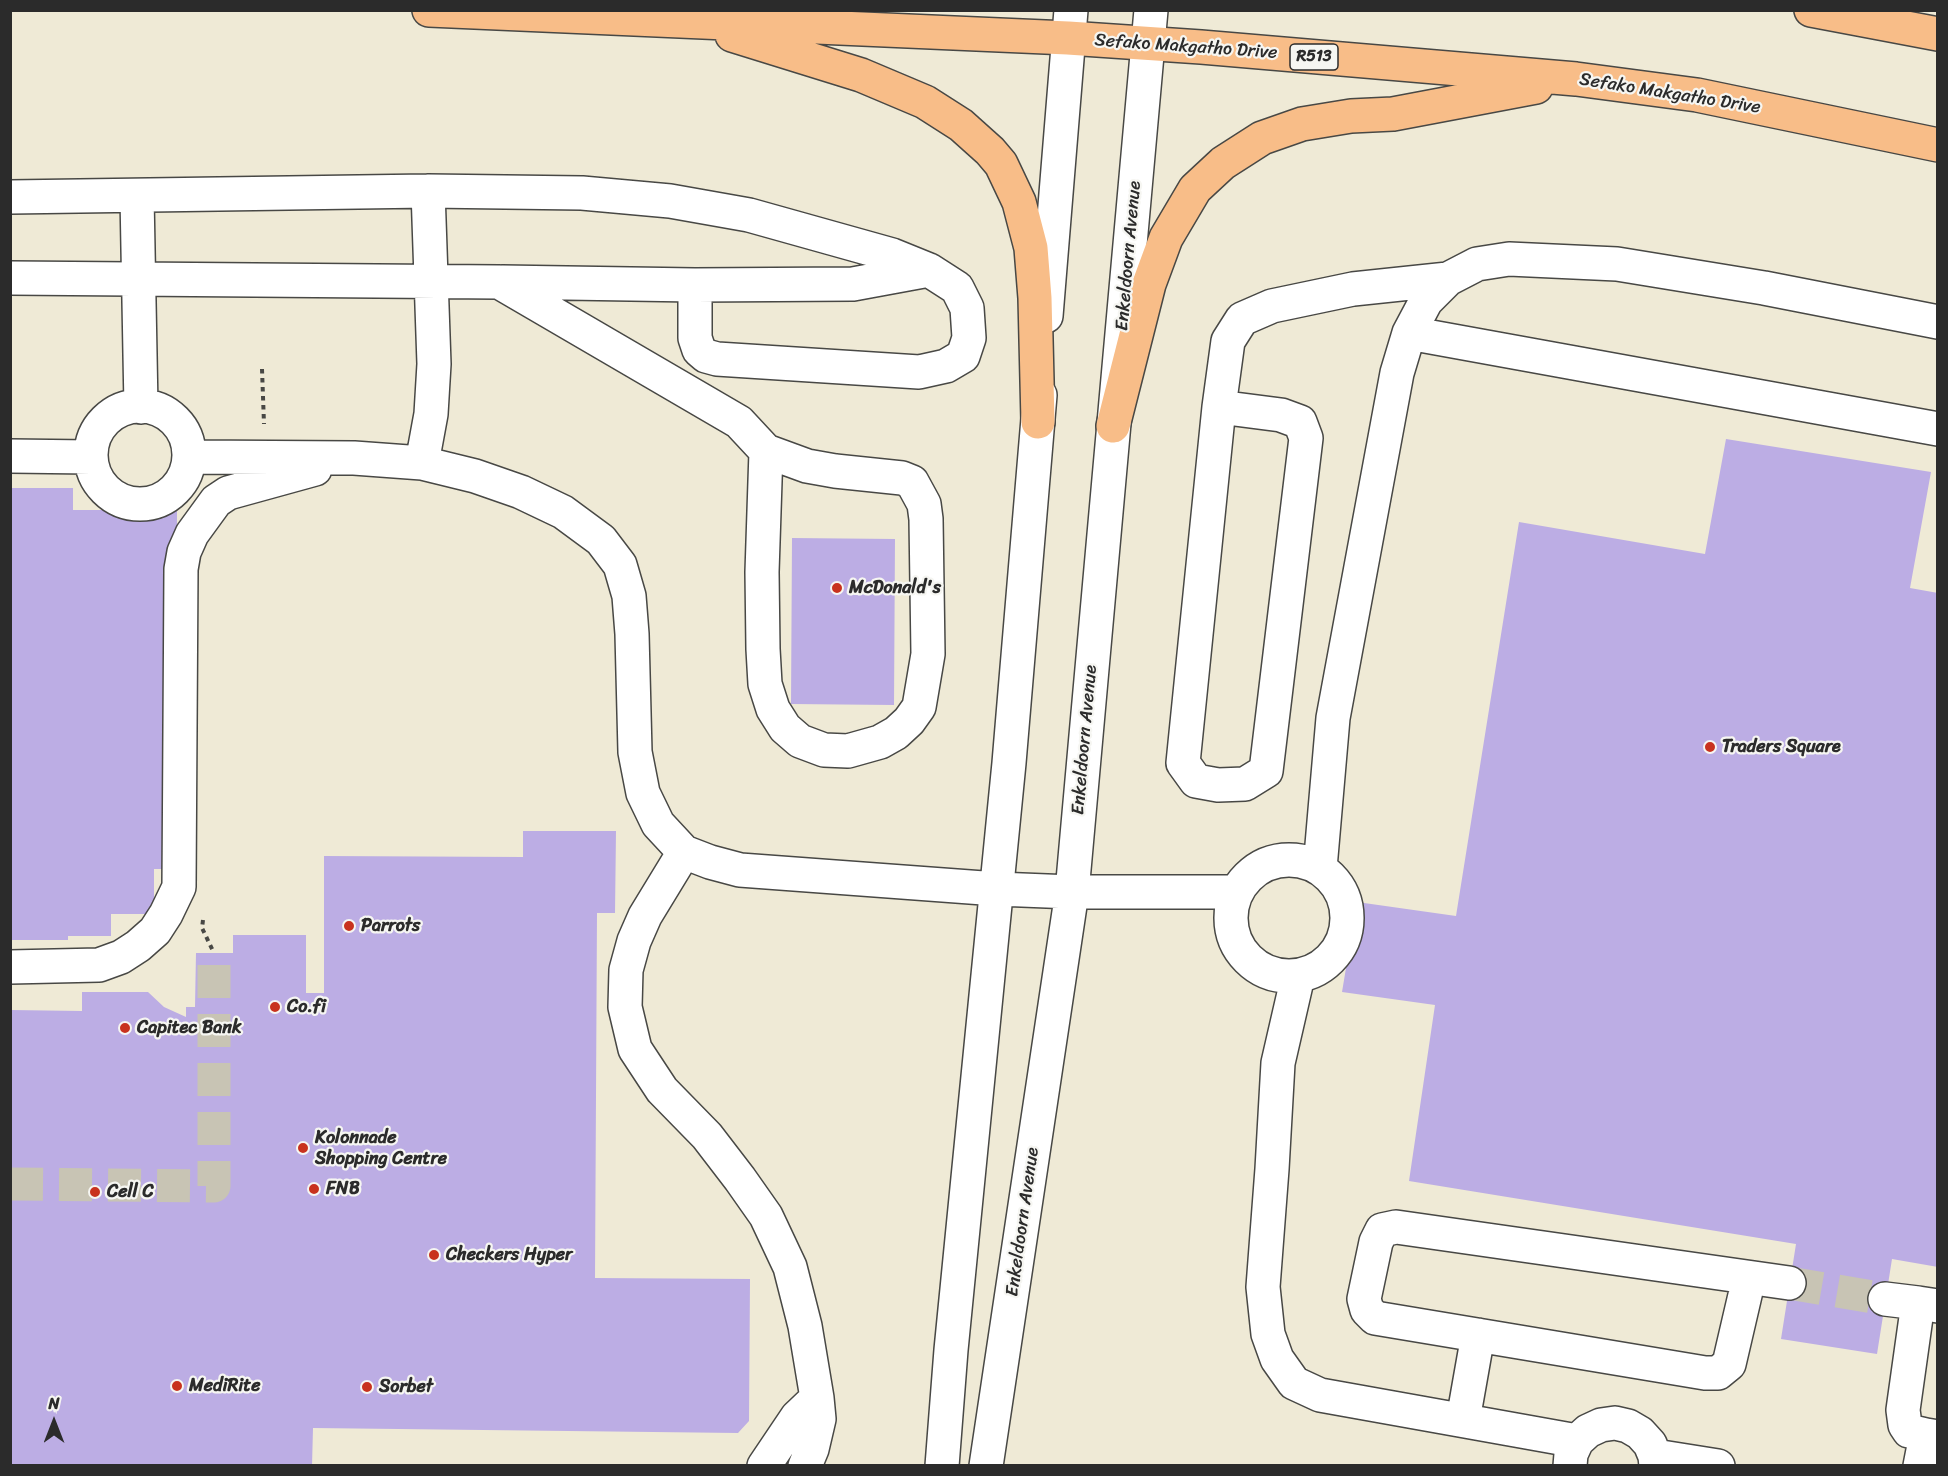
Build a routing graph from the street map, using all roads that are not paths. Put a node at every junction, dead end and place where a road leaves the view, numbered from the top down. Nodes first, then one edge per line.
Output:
1 (429, 10) edge
2 (1151, 10) edge
3 (1811, 10) edge
4 (684, 21) junction
5 (1070, 24) edge
6 (1938, 34) edge
7 (1148, 43) junction
8 (1576, 79) junction
9 (1938, 145) edge
10 (428, 191) junction
11 (137, 196) junction
12 (10, 197) edge
13 (929, 270) junction
14 (10, 278) edge
15 (1448, 279) junction
16 (139, 280) junction
17 (431, 282) junction
18 (500, 282) junction
19 (695, 285) junction
20 (1938, 322) edge
21 (1409, 333) junction
22 (705, 356) junction
23 (684, 389) junction
24 (141, 407) junction
25 (1219, 407) junction
26 (1038, 422) junction
27 (1113, 426) junction
28 (1938, 429) edge
29 (766, 451) junction
30 (10, 456) edge
31 (91, 457) junction
32 (189, 457) junction
33 (354, 458) junction
34 (423, 464) junction
35 (684, 852) junction
36 (1320, 868) junction
37 (997, 889) junction
38 (1072, 892) junction
39 (1237, 892) junction
40 (10, 968) edge
41 (1298, 976) junction
42 (1749, 1278) junction
43 (1789, 1283) tunnel mouth
44 (1886, 1299) tunnel mouth
45 (1928, 1304) edge
46 (1478, 1335) junction
47 (817, 1398) junction
48 (1463, 1420) junction
49 (1928, 1446) edge
50 (1574, 1453) edge
51 (1655, 1461) edge
52 (764, 1466) edge
53 (805, 1466) edge
54 (942, 1466) edge
55 (986, 1466) edge
56 (1718, 1466) edge

1 - 4 main road, Sefako Makgatho Drive / R513
2 - 7 street, Enkeldoorn Avenue
3 - 6 main road
4 - 5 main road, Sefako Makgatho Drive / R513
4 - 26 main road
5 - 7 main road, Sefako Makgatho Drive / R513
5 - 26 street
7 - 8 main road, Sefako Makgatho Drive / R513
7 - 27 street, Enkeldoorn Avenue
8 - 9 main road, Sefako Makgatho Drive / R513
8 - 27 main road
10 - 11 street
10 - 13 street
10 - 17 street
11 - 12 street
11 - 16 street
13 - 19 street
13 - 22 street
14 - 16 street
15 - 20 street
15 - 21 street
15 - 25 street
16 - 17 street
16 - 24 street
17 - 18 street
17 - 34 street
18 - 19 street
18 - 23 street
19 - 22 street
21 - 28 street
21 - 36 street
22 - 23 street
23 - 29 street
24 - 31 street
24 - 32 street
25 - 25 street
26 - 37 street
27 - 38 street, Enkeldoorn Avenue
29 - 29 street
30 - 31 street
31 - 32 street
32 - 33 street
33 - 34 street
33 - 40 street
34 - 35 street
35 - 37 street
35 - 47 street
36 - 39 street
36 - 41 street
37 - 38 street
37 - 54 street
38 - 39 street
38 - 55 street, Enkeldoorn Avenue
39 - 41 street
41 - 48 street
42 - 43 street
42 - 46 street
42 - 46 street
44 - 45 street
45 - 49 street
46 - 48 street
47 - 52 street
47 - 53 street
48 - 50 street
50 - 51 street
51 - 56 street

